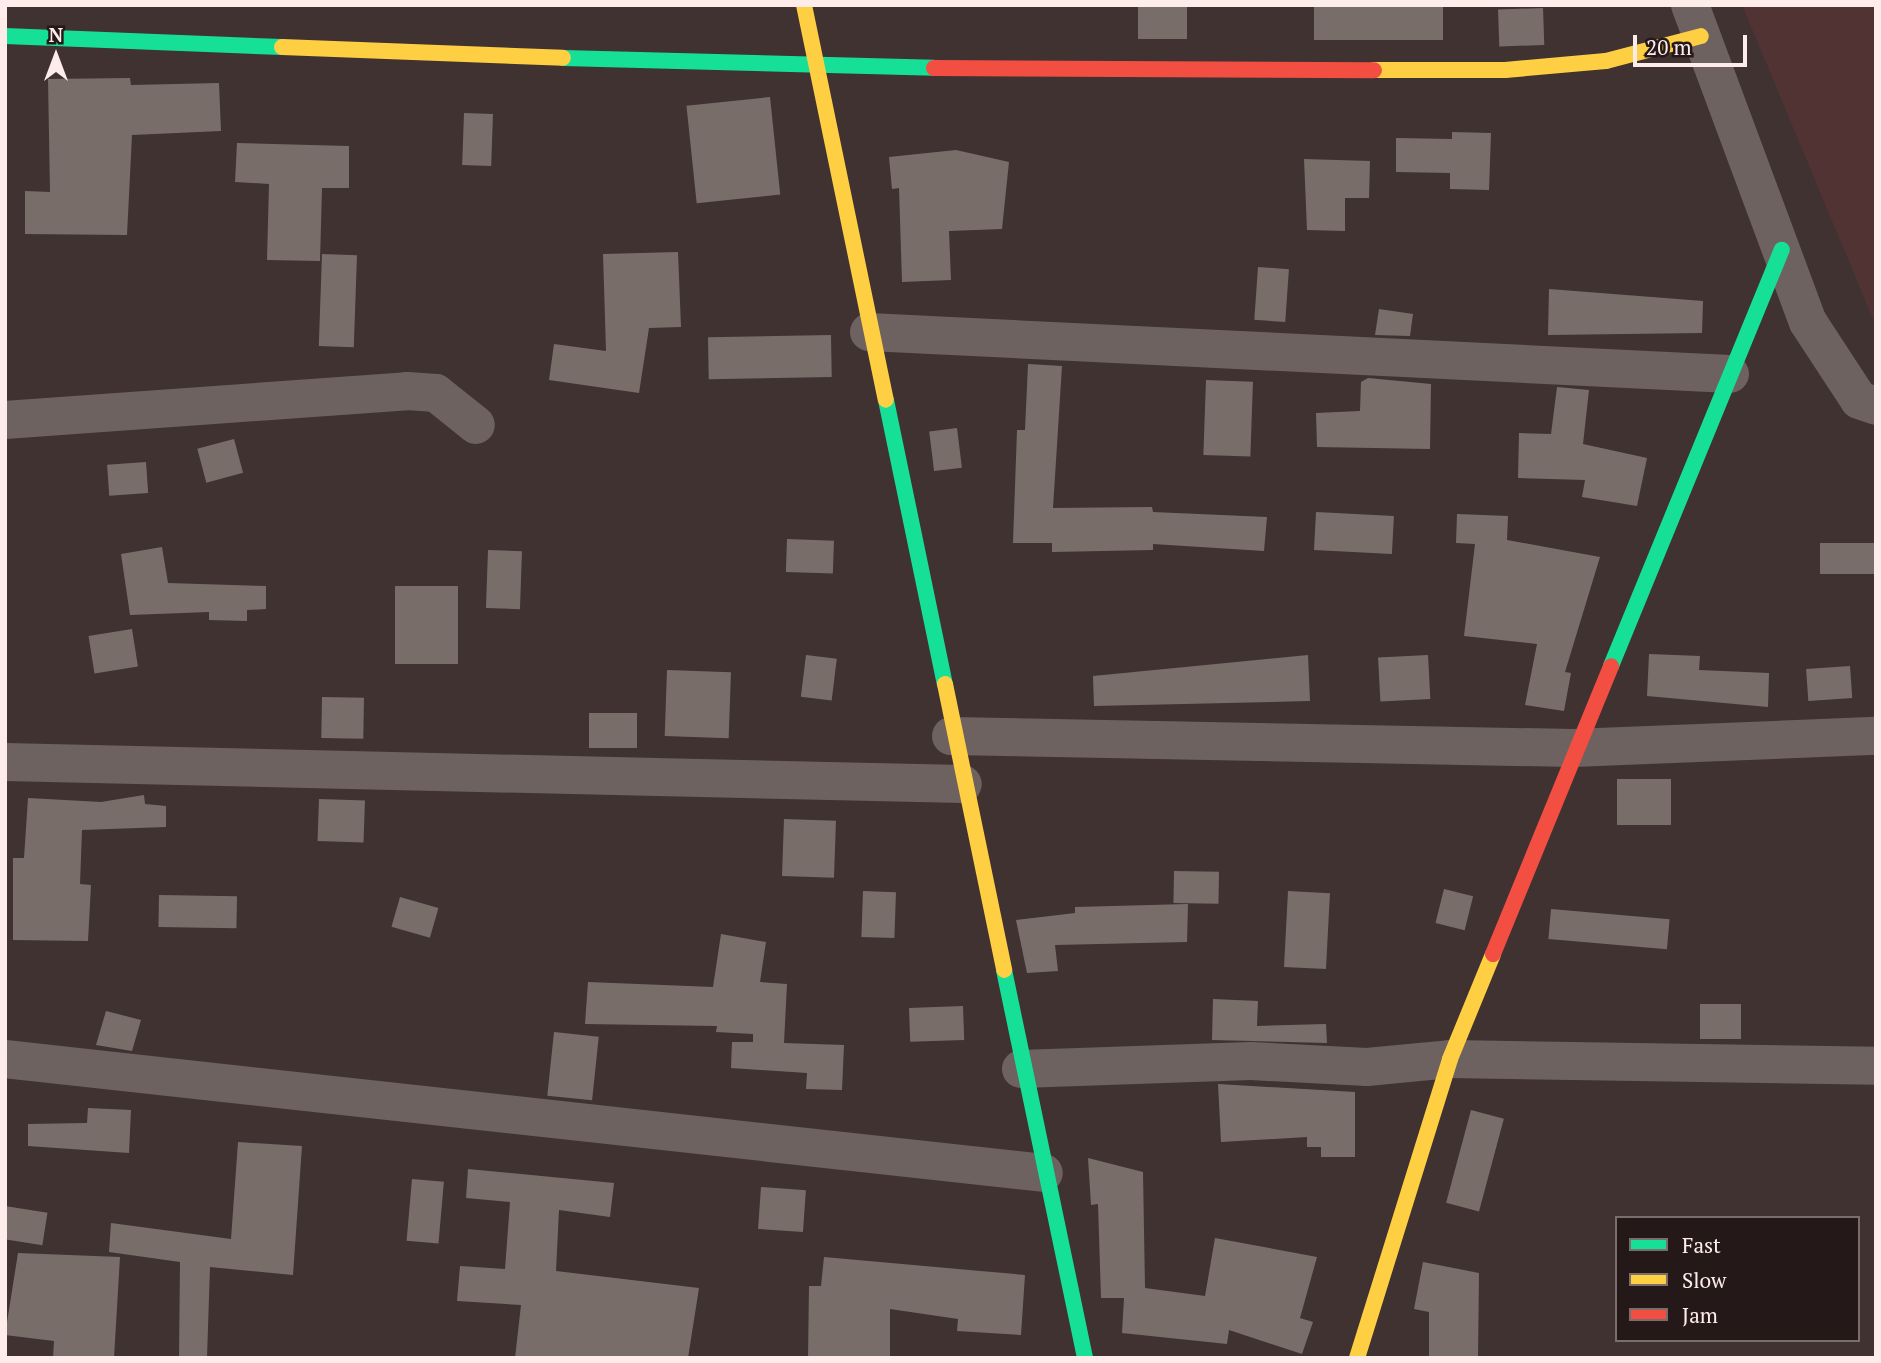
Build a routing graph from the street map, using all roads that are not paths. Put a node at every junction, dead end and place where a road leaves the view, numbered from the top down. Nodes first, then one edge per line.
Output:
1 (804, 5) edge
2 (1696, 20) edge
3 (5, 36) edge
4 (816, 68) junction
5 (1782, 250) junction
6 (869, 332) junction
7 (1730, 374) junction
8 (1876, 406) edge
9 (5, 419) edge
10 (476, 425) dead end
11 (951, 736) junction
12 (1876, 736) edge
13 (1573, 748) junction
14 (5, 762) edge
15 (963, 785) junction
16 (5, 1059) edge
17 (1450, 1059) junction
18 (1876, 1066) edge
19 (1021, 1069) junction
20 (1044, 1173) junction
21 (1085, 1358) edge
22 (1357, 1358) edge

1 - 4 street
2 - 4 street
2 - 5 street
3 - 4 street
4 - 6 street
5 - 7 street
5 - 8 street
6 - 7 street
6 - 11 street
7 - 13 street
9 - 10 street
11 - 13 street
11 - 15 street
12 - 13 street
13 - 17 street
14 - 15 street
15 - 19 street
16 - 20 street
17 - 18 street
17 - 19 street
17 - 22 street
19 - 20 street
20 - 21 street

